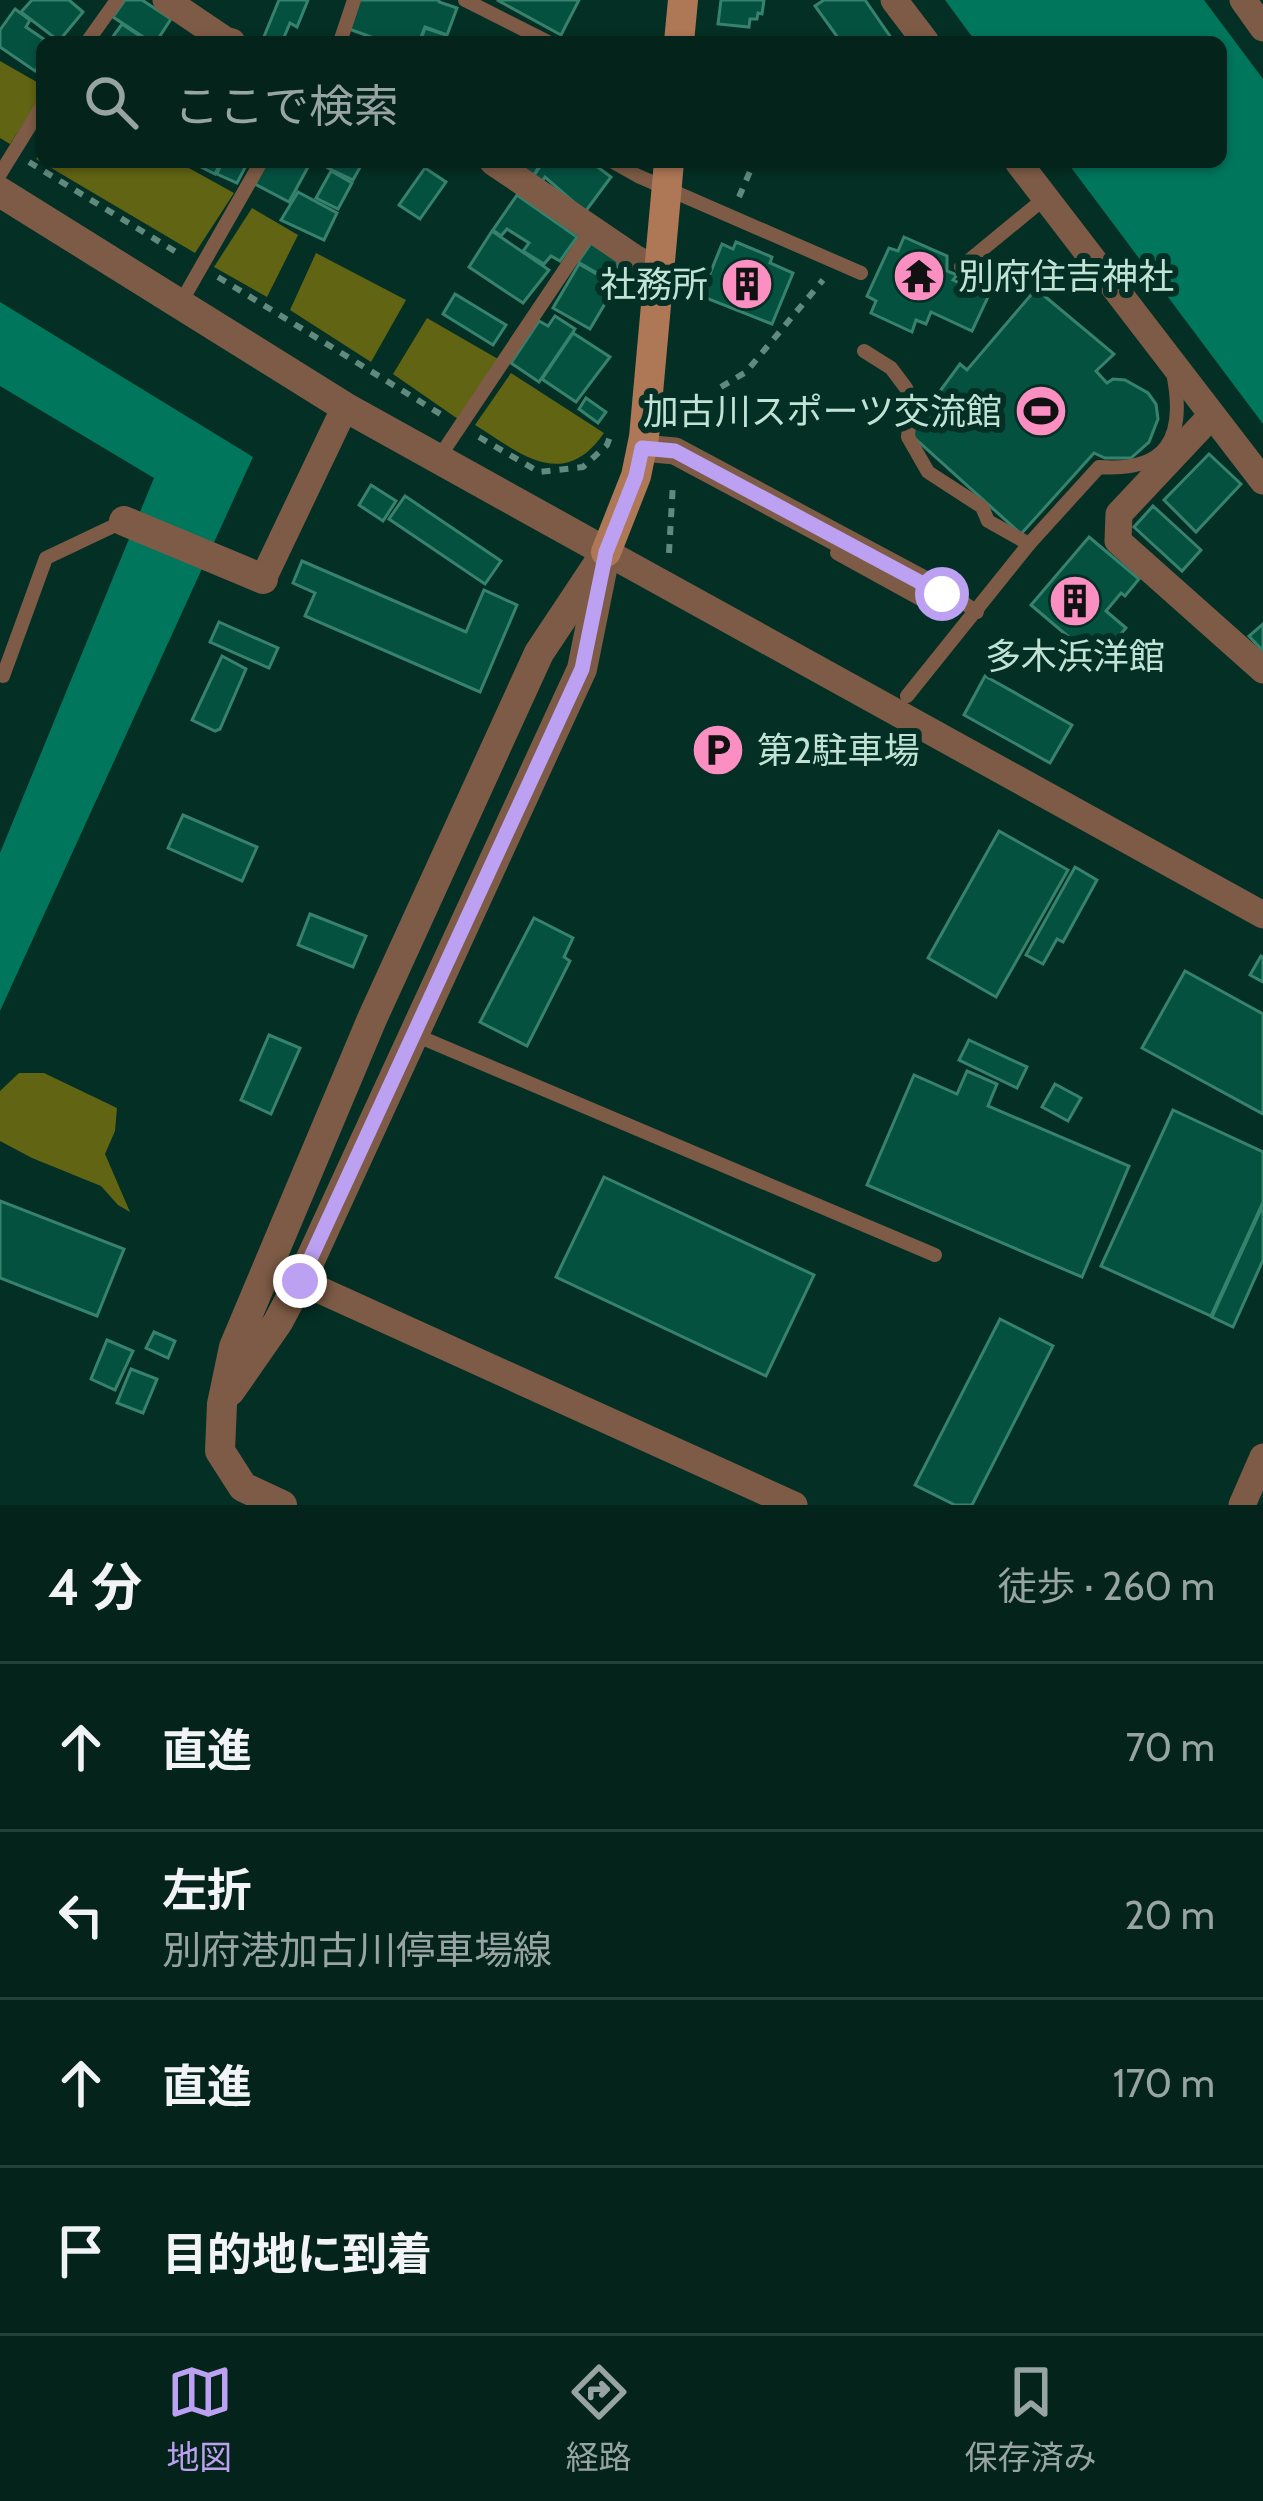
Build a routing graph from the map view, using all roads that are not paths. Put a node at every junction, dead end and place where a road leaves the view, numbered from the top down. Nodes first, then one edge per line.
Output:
1 (117, 0) edge
2 (166, 0) edge
3 (354, 0) edge
4 (465, 0) edge
5 (682, 0) edge
6 (894, 0) edge
7 (1243, 0) edge
8 (1263, 28) edge
9 (91, 36) edge
10 (219, 36) edge
11 (342, 36) edge
12 (536, 36) edge
13 (679, 36) edge
14 (921, 36) edge
15 (36, 116) edge
16 (258, 168) edge
17 (502, 168) edge
18 (638, 168) edge
19 (1022, 168) edge
20 (0, 174) edge
21 (668, 175) edge
22 (0, 193) edge
23 (1045, 198) junction
24 (592, 230) junction
25 (961, 267) dead end
26 (660, 272) junction
27 (860, 273) dead end
28 (180, 304) junction
29 (864, 351) dead end
30 (1172, 363) junction
31 (345, 406) junction
32 (1212, 416) junction
33 (642, 448) junction
34 (438, 459) junction
35 (675, 463) dead end
36 (1263, 481) edge
37 (124, 521) joint
38 (1029, 544) junction
39 (606, 552) junction
40 (263, 579) joint
41 (942, 594) dead end
42 (977, 611) junction
43 (1263, 670) edge
44 (1, 678) edge
45 (907, 696) dead end
46 (1263, 915) edge
47 (372, 1019) junction
48 (413, 1034) junction
49 (934, 1256) dead end
50 (300, 1281) junction
51 (222, 1404) junction
52 (1263, 1457) edge
53 (282, 1505) edge
54 (794, 1505) edge
55 (1242, 1505) edge

1 - 9 lane
2 - 10 street
3 - 11 lane
4 - 12 lane
5 - 13 main road
6 - 14 street
7 - 8 street
15 - 20 lane
16 - 28 lane
17 - 24 street
18 - 21 lane
19 - 23 street
21 - 26 main road
21 - 27 lane
22 - 28 street
23 - 25 lane
23 - 30 street
24 - 26 street
24 - 34 lane
26 - 33 main road
28 - 31 street
29 - 38 lane
30 - 32 street
30 - 38 lane
31 - 34 street
31 - 40 street
32 - 36 street
32 - 43 street
33 - 39 main road
33 - 41 street
34 - 39 street
35 - 42 lane
37 - 40 street
37 - 44 lane
38 - 42 lane
39 - 46 street
39 - 47 street
39 - 48 street
42 - 45 lane
47 - 48 street
47 - 51 street
48 - 49 lane
48 - 50 street
50 - 51 street
50 - 54 street
51 - 53 street
52 - 55 street

